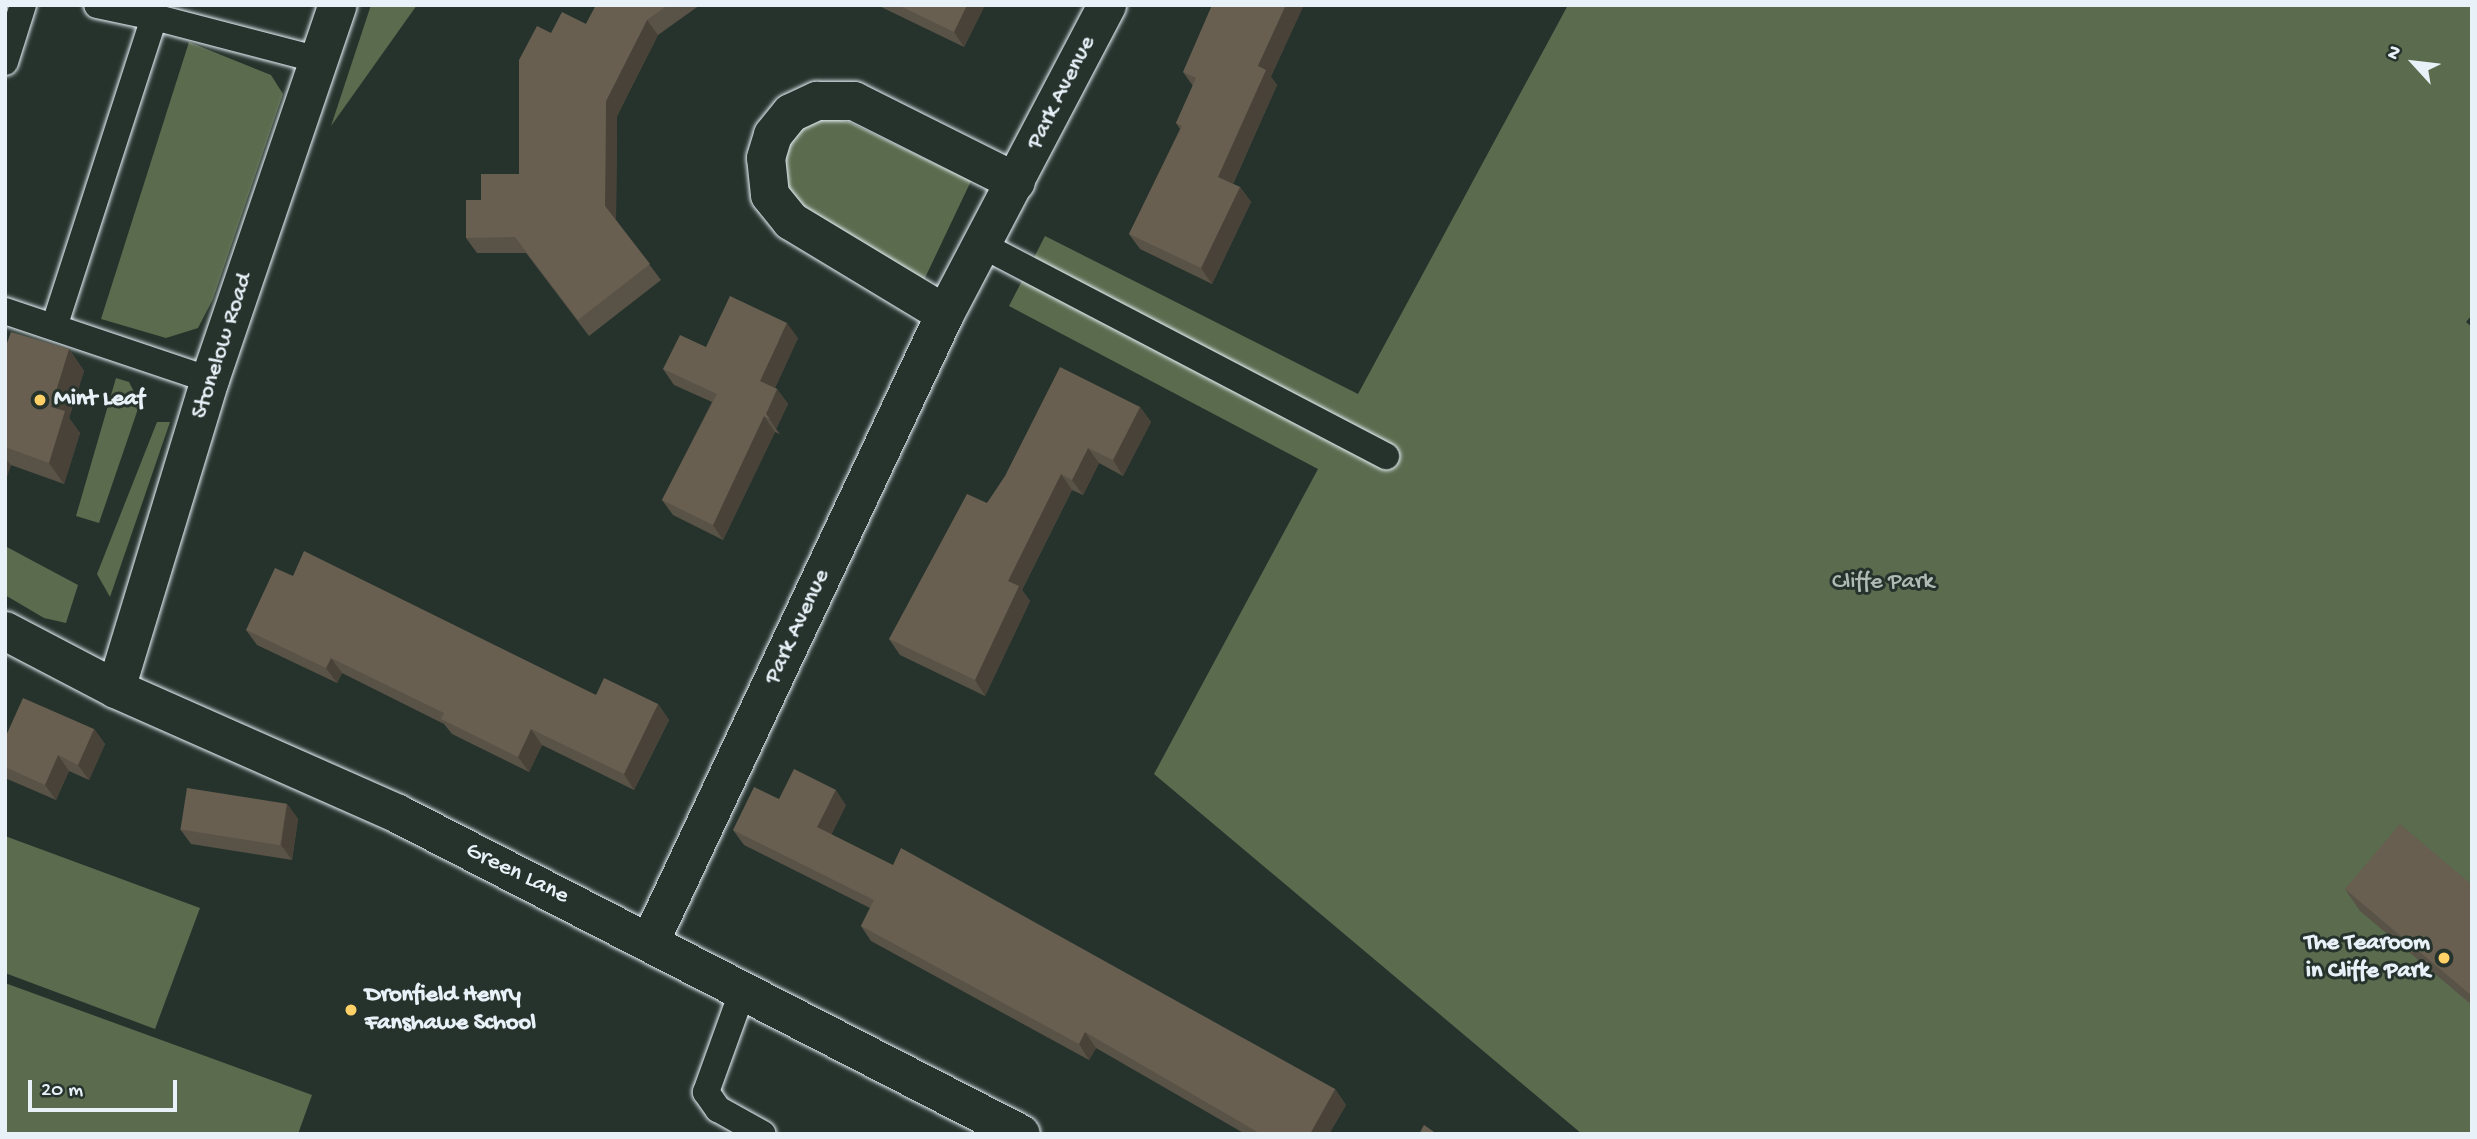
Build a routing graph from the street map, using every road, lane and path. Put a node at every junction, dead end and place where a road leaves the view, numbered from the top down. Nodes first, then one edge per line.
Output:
1 (23, 5) edge
2 (97, 5) edge
3 (338, 5) edge
4 (1107, 5) edge
5 (154, 17) junction
6 (319, 60) junction
7 (5, 62) edge
8 (1016, 181) junction
9 (982, 245) junction
10 (5, 311) edge
11 (945, 314) junction
12 (55, 324) junction
13 (210, 380) junction
14 (1386, 456) dead end
15 (5, 631) edge
16 (116, 689) junction
17 (651, 940) junction
18 (744, 987) junction
19 (763, 1134) edge
20 (1020, 1134) edge

1 - 7 lane
2 - 5 lane
3 - 6 street, Stonelow Road
4 - 8 street, Park Avenue
5 - 6 lane
5 - 12 lane
6 - 13 street, Stonelow Road
8 - 9 street, Park Avenue
8 - 11 street
9 - 11 street, Park Avenue
9 - 14 lane
10 - 12 lane
11 - 17 street, Park Avenue
12 - 13 lane
13 - 16 street, Stonelow Road
15 - 16 street, Green Lane
16 - 17 street, Green Lane
17 - 18 street, Green Lane
18 - 19 lane
18 - 20 street, Green Lane

